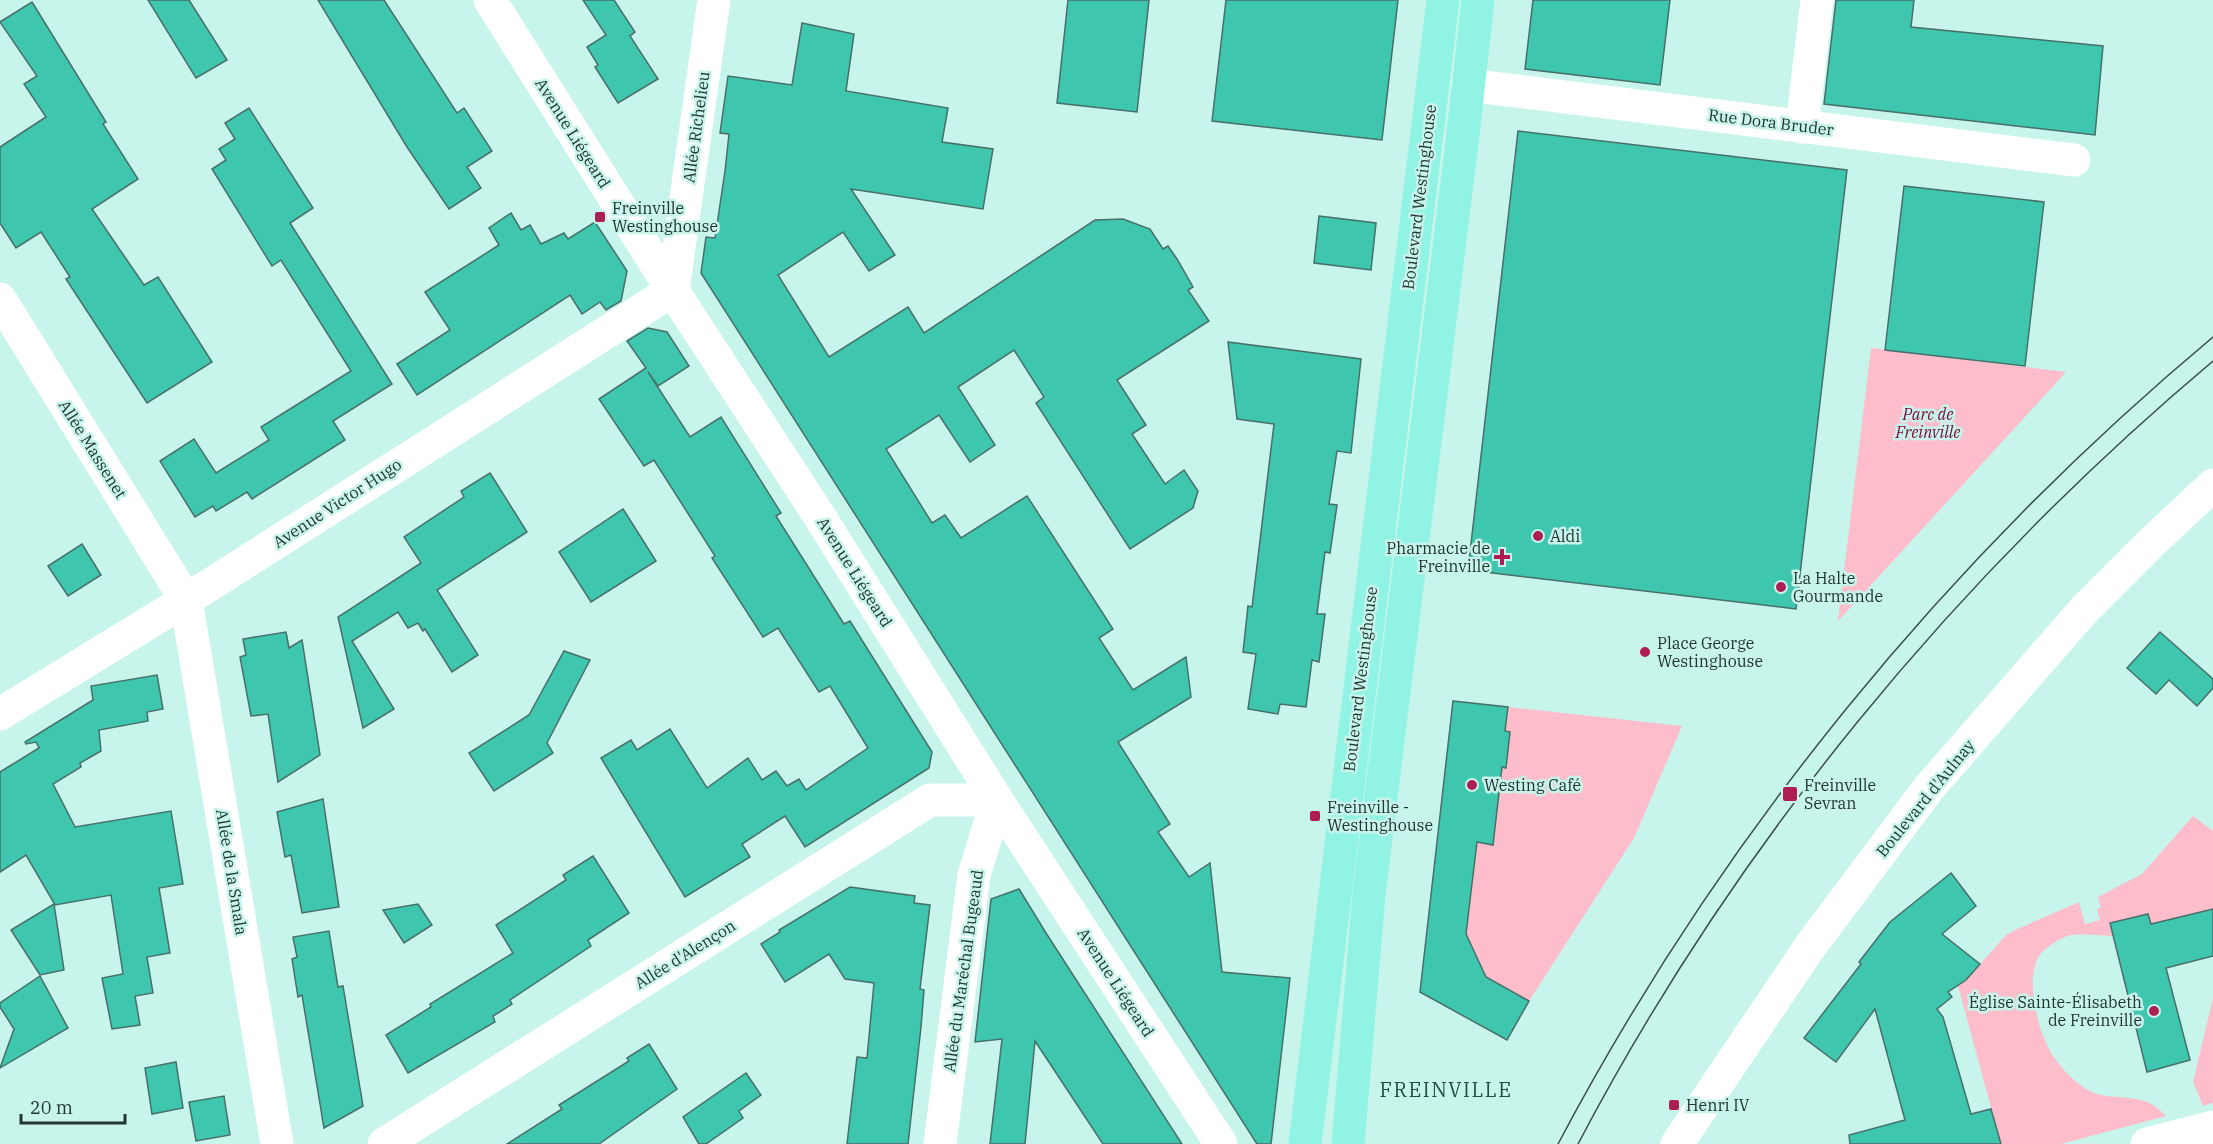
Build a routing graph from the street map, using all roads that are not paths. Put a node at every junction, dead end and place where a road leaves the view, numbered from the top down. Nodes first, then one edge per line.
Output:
1 (490, 0) edge
2 (714, 0) edge
3 (1443, 0) edge
4 (1478, 0) edge
5 (1817, 0) edge
6 (1468, 85) junction
7 (1802, 127) junction
8 (2074, 160) dead end
9 (673, 290) junction
10 (0, 298) edge
11 (2213, 485) edge
12 (186, 600) junction
13 (0, 714) edge
14 (997, 800) junction
15 (2213, 1126) edge
16 (277, 1144) edge
17 (384, 1144) edge
18 (940, 1144) edge
19 (1221, 1144) edge
20 (1305, 1144) edge
21 (1348, 1144) edge
22 (1677, 1144) edge
23 (2147, 1144) edge

1 - 9 street, Avenue Liégeard
2 - 9 street, Allée Richelieu
3 - 20 main road, Boulevard Westinghouse
4 - 6 main road
5 - 7 street
6 - 7 street, Rue Dora Bruder
6 - 21 main road
7 - 8 street, Rue Dora Bruder
9 - 12 street, Avenue Victor Hugo
9 - 14 street, Avenue Liégeard
10 - 12 street, Allée Massenet
11 - 22 street, Boulevard d'Aulnay
12 - 13 street, Avenue Victor Hugo
12 - 16 street, Allée de la Smala
14 - 17 street, Allée d'Alençon
14 - 18 street, Allée du Maréchal Bugeaud
14 - 19 street, Avenue Liégeard
15 - 23 street

